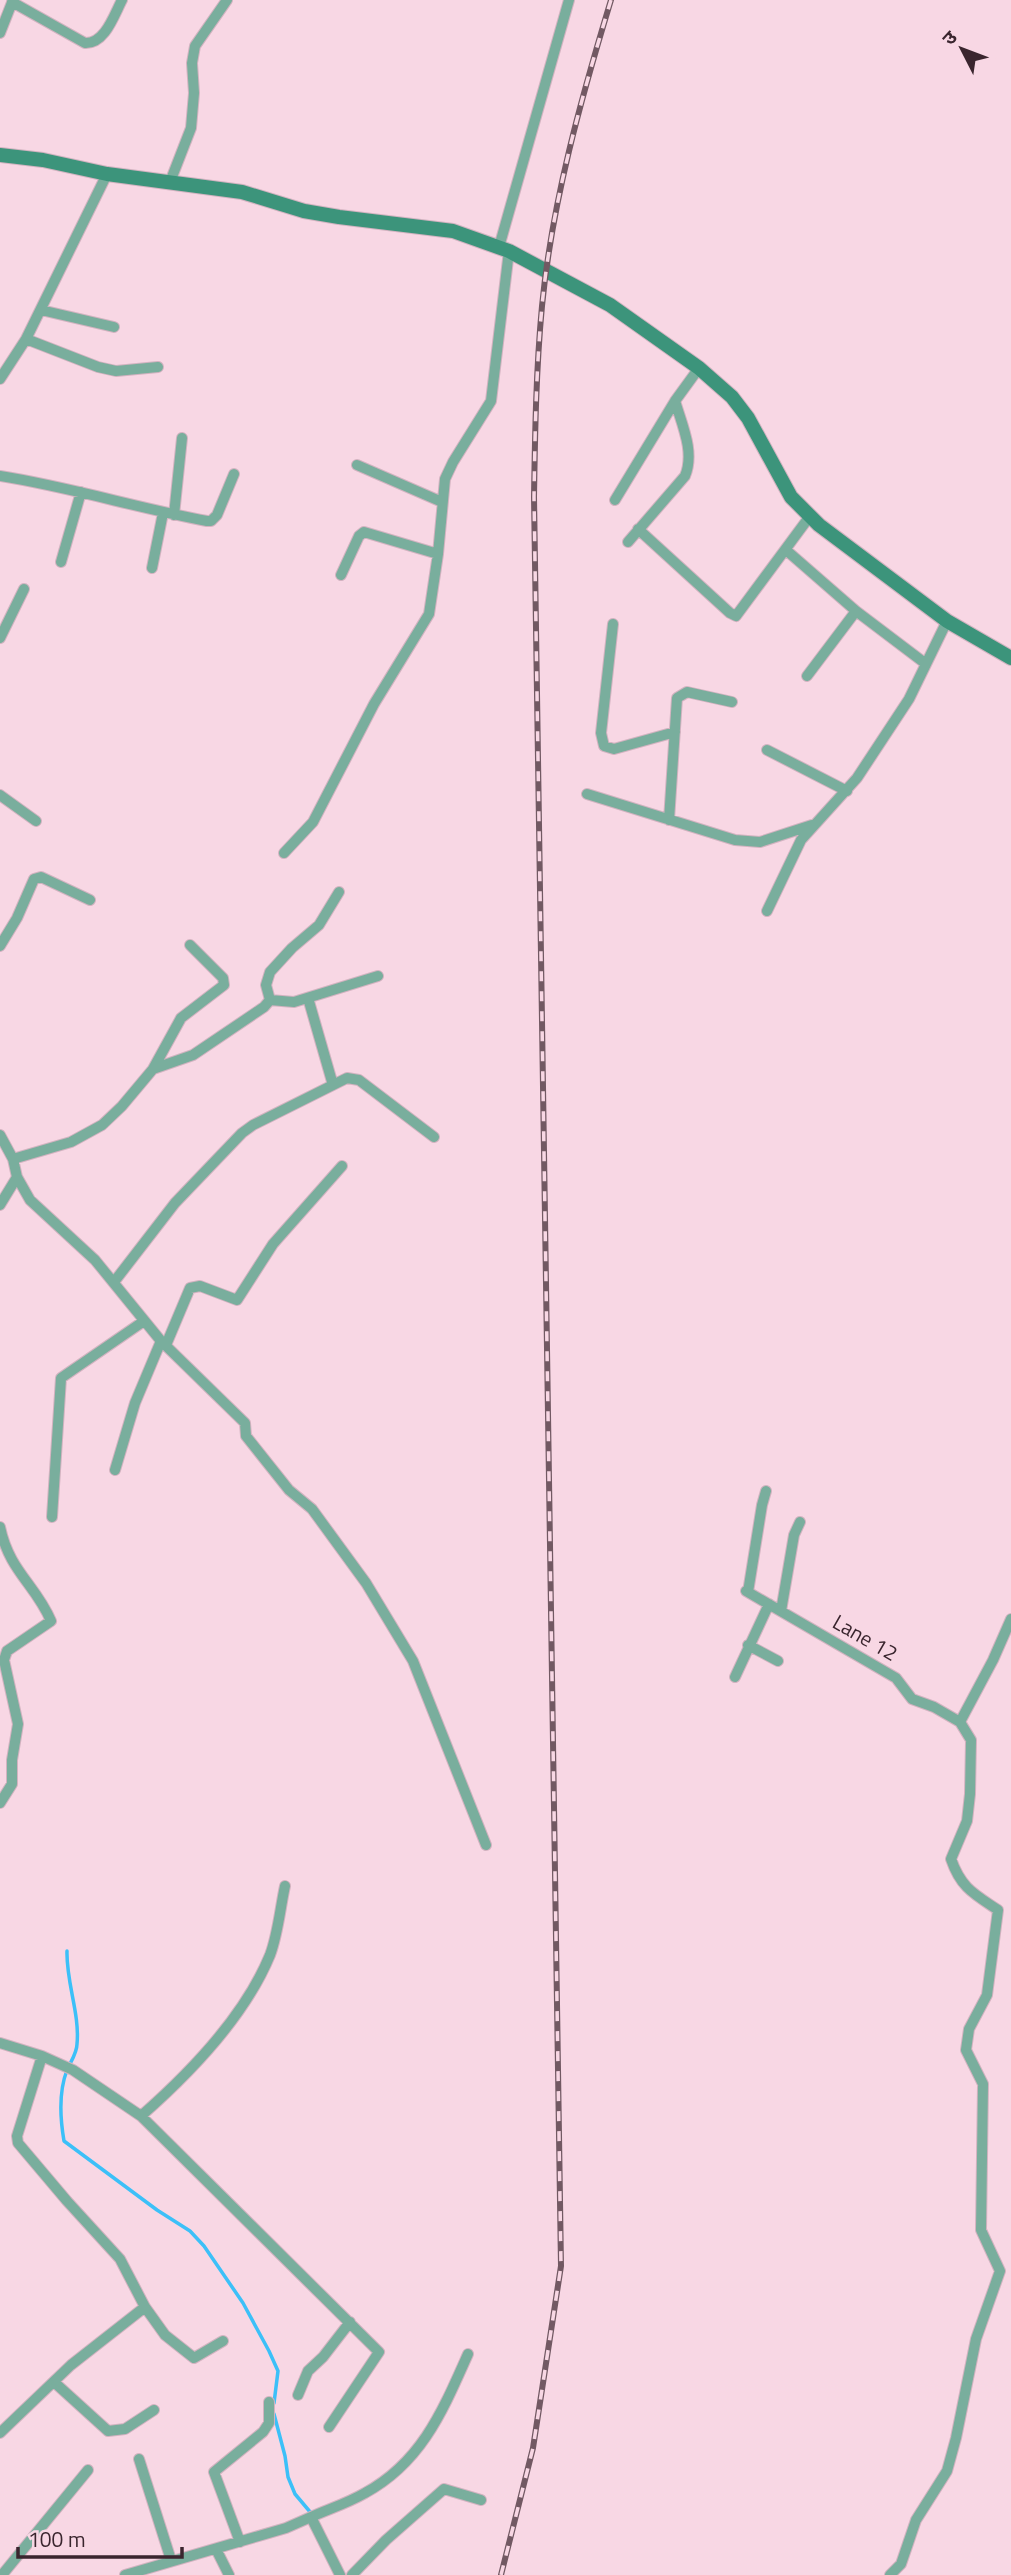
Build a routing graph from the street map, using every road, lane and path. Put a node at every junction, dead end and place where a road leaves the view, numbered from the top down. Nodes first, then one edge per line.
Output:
1 (122, 0) edge
2 (227, 0) edge
3 (569, 0) edge
4 (13, 1) edge
5 (0, 33) edge
6 (0, 155) edge
7 (107, 174) junction
8 (170, 182) junction
9 (504, 249) junction
10 (41, 310) junction
11 (114, 327) dead end
12 (26, 339) junction
13 (5, 361) edge
14 (158, 367) dead end
15 (699, 368) junction
16 (0, 379) edge
17 (675, 401) junction
18 (183, 438) dead end
19 (357, 465) dead end
20 (234, 474) dead end
21 (0, 476) edge
22 (81, 492) junction
23 (615, 500) dead end
24 (442, 502) junction
25 (169, 514) junction
26 (810, 516) junction
27 (638, 530) junction
28 (628, 541) dead end
29 (786, 550) junction
30 (438, 554) junction
31 (61, 562) dead end
32 (152, 568) dead end
33 (341, 575) dead end
34 (24, 589) dead end
35 (856, 611) junction
36 (947, 621) junction
37 (613, 624) dead end
38 (0, 638) edge
39 (1011, 658) edge
40 (926, 664) junction
41 (807, 676) dead end
42 (732, 702) dead end
43 (675, 732) junction
44 (767, 750) dead end
45 (847, 791) junction
46 (587, 794) dead end
47 (0, 795) edge
48 (669, 820) junction
49 (36, 821) dead end
50 (814, 825) junction
51 (285, 853) dead end
52 (339, 892) dead end
53 (90, 900) dead end
54 (766, 911) dead end
55 (0, 946) edge
56 (190, 946) dead end
57 (378, 976) dead end
58 (308, 998) junction
59 (270, 1000) junction
60 (153, 1069) junction
61 (333, 1085) junction
62 (0, 1135) edge
63 (434, 1138) dead end
64 (13, 1159) junction
65 (342, 1166) dead end
66 (17, 1177) junction
67 (0, 1205) edge
68 (114, 1282) junction
69 (144, 1321) junction
70 (164, 1343) junction
71 (115, 1470) dead end
72 (766, 1491) dead end
73 (52, 1517) dead end
74 (800, 1522) dead end
75 (0, 1527) edge
76 (769, 1604) junction
77 (781, 1611) junction
78 (1011, 1619) edge
79 (748, 1645) junction
80 (778, 1661) dead end
81 (736, 1677) dead end
82 (960, 1722) junction
83 (0, 1803) edge
84 (486, 1845) dead end
85 (285, 1886) dead end
86 (0, 2043) edge
87 (42, 2056) junction
88 (141, 2116) junction
89 (145, 2306) junction
90 (350, 2322) junction
91 (223, 2341) dead end
92 (468, 2354) dead end
93 (54, 2382) junction
94 (298, 2395) dead end
95 (269, 2402) dead end
96 (154, 2410) dead end
97 (329, 2427) dead end
98 (0, 2433) edge
99 (139, 2459) dead end
100 (88, 2470) dead end
101 (481, 2500) dead end
102 (311, 2517) junction
103 (240, 2542) junction
104 (216, 2549) junction
105 (170, 2560) junction
106 (2, 2575) edge
107 (125, 2575) edge
108 (229, 2575) edge
109 (340, 2575) edge
110 (352, 2575) edge
111 (890, 2575) edge

1 - 4 street
2 - 8 street
3 - 9 street
4 - 5 street
6 - 7 main road
7 - 8 main road
7 - 10 street
8 - 9 main road
9 - 15 main road
9 - 24 street
10 - 11 street
10 - 12 street
12 - 13 street
12 - 14 street
13 - 16 street
15 - 17 street
15 - 26 main road
17 - 23 street
17 - 27 street
18 - 25 street
19 - 24 street
20 - 25 street
21 - 22 street
22 - 25 street
22 - 31 street
24 - 30 street
25 - 32 street
26 - 29 street
26 - 36 main road
27 - 28 street
27 - 29 street
29 - 35 street
30 - 33 street
30 - 51 street
34 - 38 street
35 - 40 street
35 - 41 street
36 - 39 main road
36 - 40 street
37 - 43 street
40 - 45 street
42 - 43 street
43 - 48 street
44 - 45 street
45 - 50 street
46 - 48 street
47 - 49 street
48 - 50 street
50 - 54 street
52 - 59 street
53 - 55 street
56 - 60 street
57 - 58 street
58 - 59 street
58 - 61 street
59 - 60 street
60 - 64 street
61 - 63 street
61 - 68 street
62 - 64 street
64 - 66 street
65 - 70 street
66 - 67 street
66 - 68 street
68 - 69 street
69 - 70 street
69 - 73 street
70 - 71 street
70 - 84 street
72 - 76 street, Lane 12
74 - 77 street
75 - 83 street
76 - 77 street, Lane 12
76 - 79 street
77 - 82 street, Lane 12
78 - 82 street
79 - 80 street
79 - 81 street
82 - 111 street
85 - 88 street
86 - 87 street
87 - 88 street
87 - 89 street
88 - 90 street
89 - 91 street
89 - 93 street
90 - 94 street
90 - 97 street
92 - 102 street
93 - 96 street
93 - 98 street
95 - 103 street
99 - 105 street
100 - 106 street
101 - 110 street
102 - 103 street
102 - 109 street
103 - 104 street
104 - 105 street
104 - 108 street
105 - 107 street

